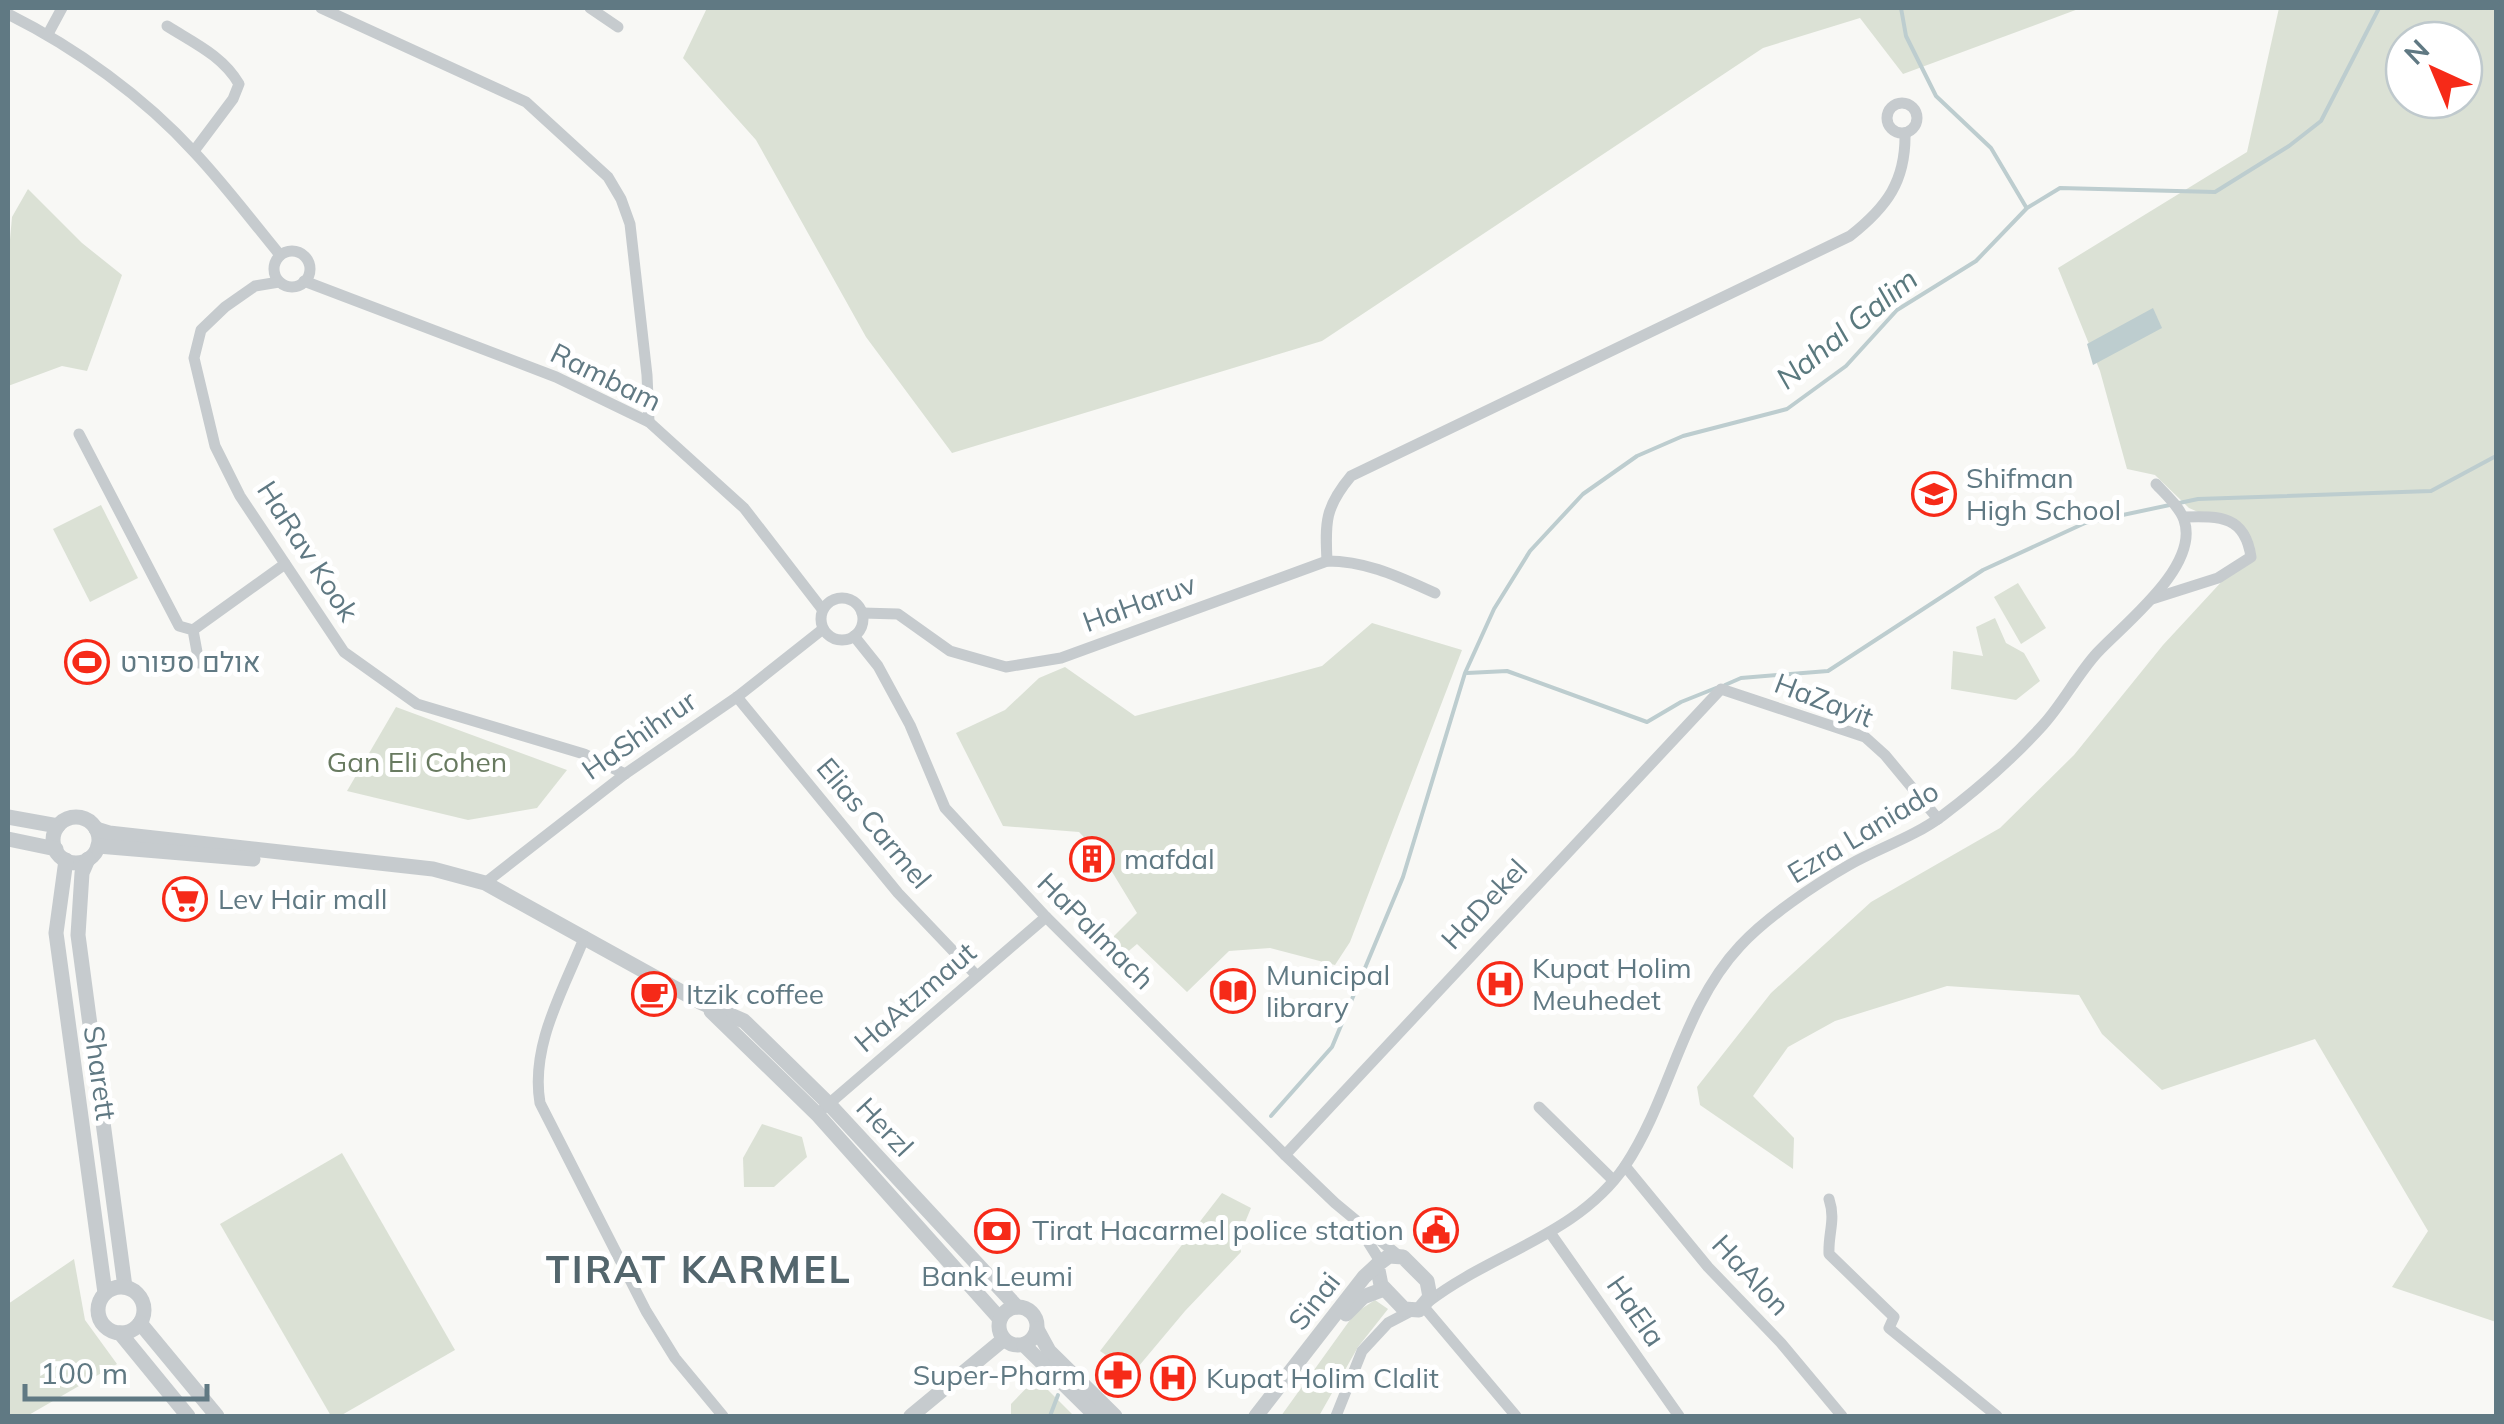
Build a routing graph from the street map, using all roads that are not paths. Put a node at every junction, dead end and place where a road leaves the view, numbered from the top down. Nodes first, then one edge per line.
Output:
1 (62, 8) edge
2 (321, 8) edge
3 (590, 8) edge
4 (8, 14) edge
5 (167, 26) dead end
6 (618, 27) dead end
7 (48, 34) junction
8 (1905, 133) dead end
9 (194, 151) junction
10 (280, 255) junction
11 (279, 282) junction
12 (304, 282) junction
13 (649, 422) junction
14 (79, 434) dead end
15 (2156, 484) dead end
16 (2184, 517) junction
17 (1327, 561) junction
18 (285, 564) junction
19 (1434, 593) dead end
20 (2152, 599) junction
21 (822, 609) junction
22 (862, 613) junction
23 (823, 629) junction
24 (193, 630) junction
25 (854, 636) junction
26 (199, 663) dead end
27 (1721, 689) joint
28 (738, 697) junction
29 (625, 774) junction
30 (8, 817) edge
31 (1938, 819) junction
32 (58, 826) junction
33 (96, 828) junction
34 (8, 839) edge
35 (93, 852) junction
36 (61, 855) junction
37 (485, 883) junction
38 (1046, 917) junction
39 (586, 936) junction
40 (977, 976) junction
41 (1539, 1107) dead end
42 (823, 1109) junction
43 (1285, 1155) junction
44 (1625, 1166) junction
45 (1612, 1180) junction
46 (1829, 1199) dead end
47 (1355, 1221) junction
48 (1552, 1234) junction
49 (1399, 1256) junction
50 (1378, 1263) junction
51 (1458, 1279) junction
52 (1427, 1281) junction
53 (125, 1287) junction
54 (1384, 1290) junction
55 (105, 1293) junction
56 (1421, 1306) junction
57 (1017, 1307) junction
58 (1000, 1319) junction
59 (140, 1322) junction
60 (1037, 1330) junction
61 (120, 1333) junction
62 (1004, 1339) junction
63 (1024, 1345) junction
64 (179, 1413) edge
65 (217, 1416) edge
66 (723, 1416) edge
67 (911, 1416) edge
68 (1096, 1416) edge
69 (1116, 1416) edge
70 (1256, 1416) edge
71 (1268, 1416) edge
72 (1336, 1416) edge
73 (1516, 1416) edge
74 (1679, 1416) edge
75 (1842, 1416) edge
76 (1996, 1416) edge

1 - 7 street
2 - 13 street
3 - 6 street
4 - 7 street
5 - 9 street
7 - 9 street
8 - 17 street
9 - 10 street
10 - 11 street
10 - 12 street
11 - 12 street, Rambam
11 - 18 street, HaRav Kook
12 - 13 street, Rambam
13 - 21 street, Rambam
14 - 24 street
15 - 16 street
16 - 20 street, Ezra Laniado
16 - 20 street, Ezra Laniado
17 - 19 street, HaHaruv
17 - 22 street, HaHaruv
18 - 24 street
18 - 29 street, HaRav Kook
20 - 31 street, Ezra Laniado
21 - 22 street
21 - 23 street
22 - 25 street
23 - 25 street
23 - 28 street, HaShihrur
24 - 26 street
25 - 38 street, HaPalmach
27 - 31 street, HaZayit
27 - 43 street, HaDekel
28 - 29 street, HaShihrur
28 - 40 street, Elias Carmel
29 - 37 street, HaShihrur
30 - 32 street, Herzl
31 - 44 street, Ezra Laniado
32 - 33 street, Herzl
32 - 36 street
33 - 35 street
33 - 37 street, Herzl
34 - 36 street, Herzl
35 - 36 street, Herzl
35 - 37 street, Herzl
35 - 53 street, Sharett
36 - 55 street, Sharett
37 - 39 street, Herzl
38 - 40 street, HaAtzmaut
38 - 43 street, HaPalmach
39 - 42 street, Herzl
39 - 66 street
40 - 42 street, HaAtzmaut
41 - 45 street
42 - 57 street, Herzl
42 - 58 street, Herzl
43 - 47 street, HaPalmach
44 - 45 street, Ezra Laniado
44 - 75 street, HaAlon
45 - 48 street, Ezra Laniado
46 - 76 street
47 - 49 street, HaPalmach
47 - 50 street, HaPalmach
48 - 51 street, Ezra Laniado
48 - 74 street, HaEla
49 - 50 street
49 - 52 street
50 - 54 street
50 - 70 street, Sinai
51 - 52 street, Ezra Laniado
51 - 56 street, Ezra Laniado
52 - 56 street
53 - 55 street
53 - 59 street
54 - 56 street
54 - 71 street, Sinai
55 - 61 street
56 - 72 street, Ezra Laniado
56 - 73 street
57 - 58 street
57 - 60 street
58 - 62 street
59 - 61 street
59 - 65 street
60 - 63 street
60 - 69 street
61 - 64 street
62 - 63 street
62 - 67 street
63 - 68 street

